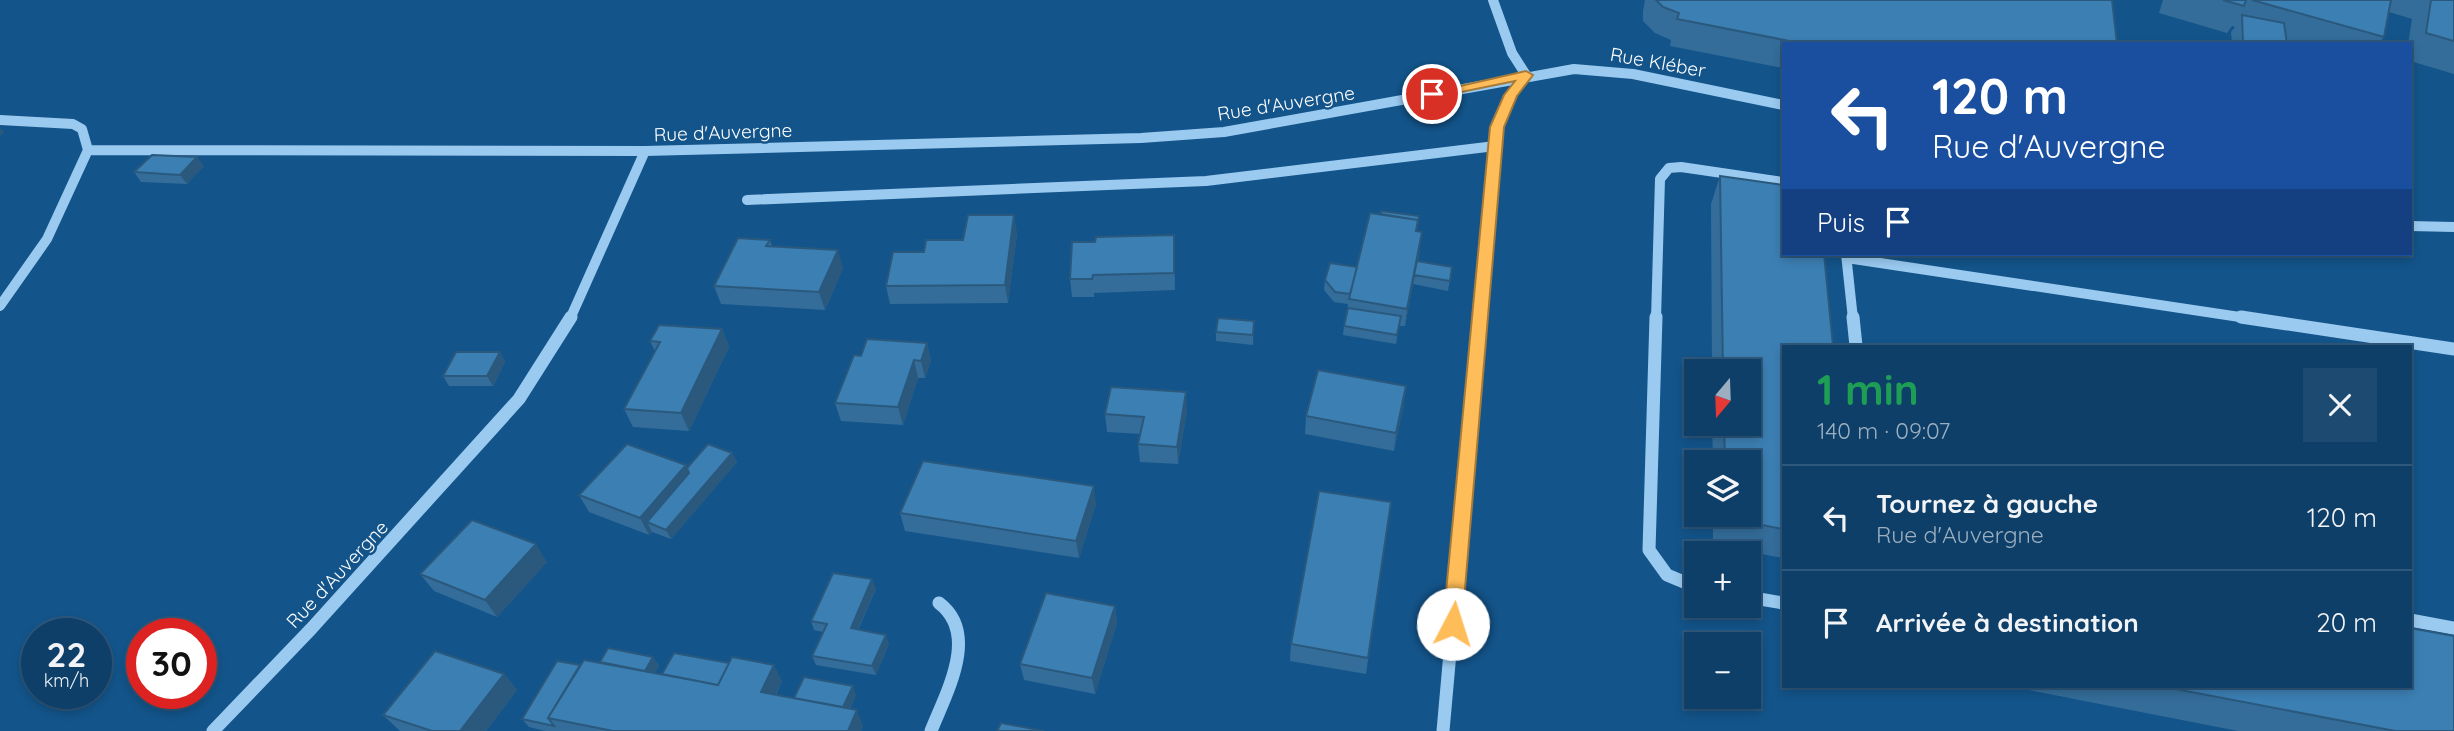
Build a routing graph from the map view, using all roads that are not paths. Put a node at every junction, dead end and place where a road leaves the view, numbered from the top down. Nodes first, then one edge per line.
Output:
1 (1493, 0) edge
2 (1526, 75) junction
3 (1782, 105) edge
4 (0, 120) edge
5 (1495, 146) junction
6 (88, 150) junction
7 (645, 151) junction
8 (1782, 182) edge
9 (747, 200) dead end
10 (2412, 226) edge
11 (2454, 227) edge
12 (1846, 256) edge
13 (0, 306) edge
14 (1856, 345) edge
15 (2454, 349) edge
16 (1684, 582) edge
17 (1761, 599) edge
18 (939, 603) dead end
19 (1782, 603) edge
20 (2412, 620) edge
21 (2454, 628) edge
22 (213, 731) edge
23 (932, 731) edge
24 (1444, 731) edge

1 - 2 street
2 - 3 street, Rue Kléber
2 - 5 street
2 - 7 street, Rue d'Auvergne
4 - 6 street
5 - 9 street
5 - 24 street
6 - 7 street
6 - 13 street
7 - 22 street, Rue d'Auvergne
8 - 16 street
10 - 11 street
12 - 14 street
12 - 15 street
17 - 19 street
18 - 23 street
20 - 21 street

